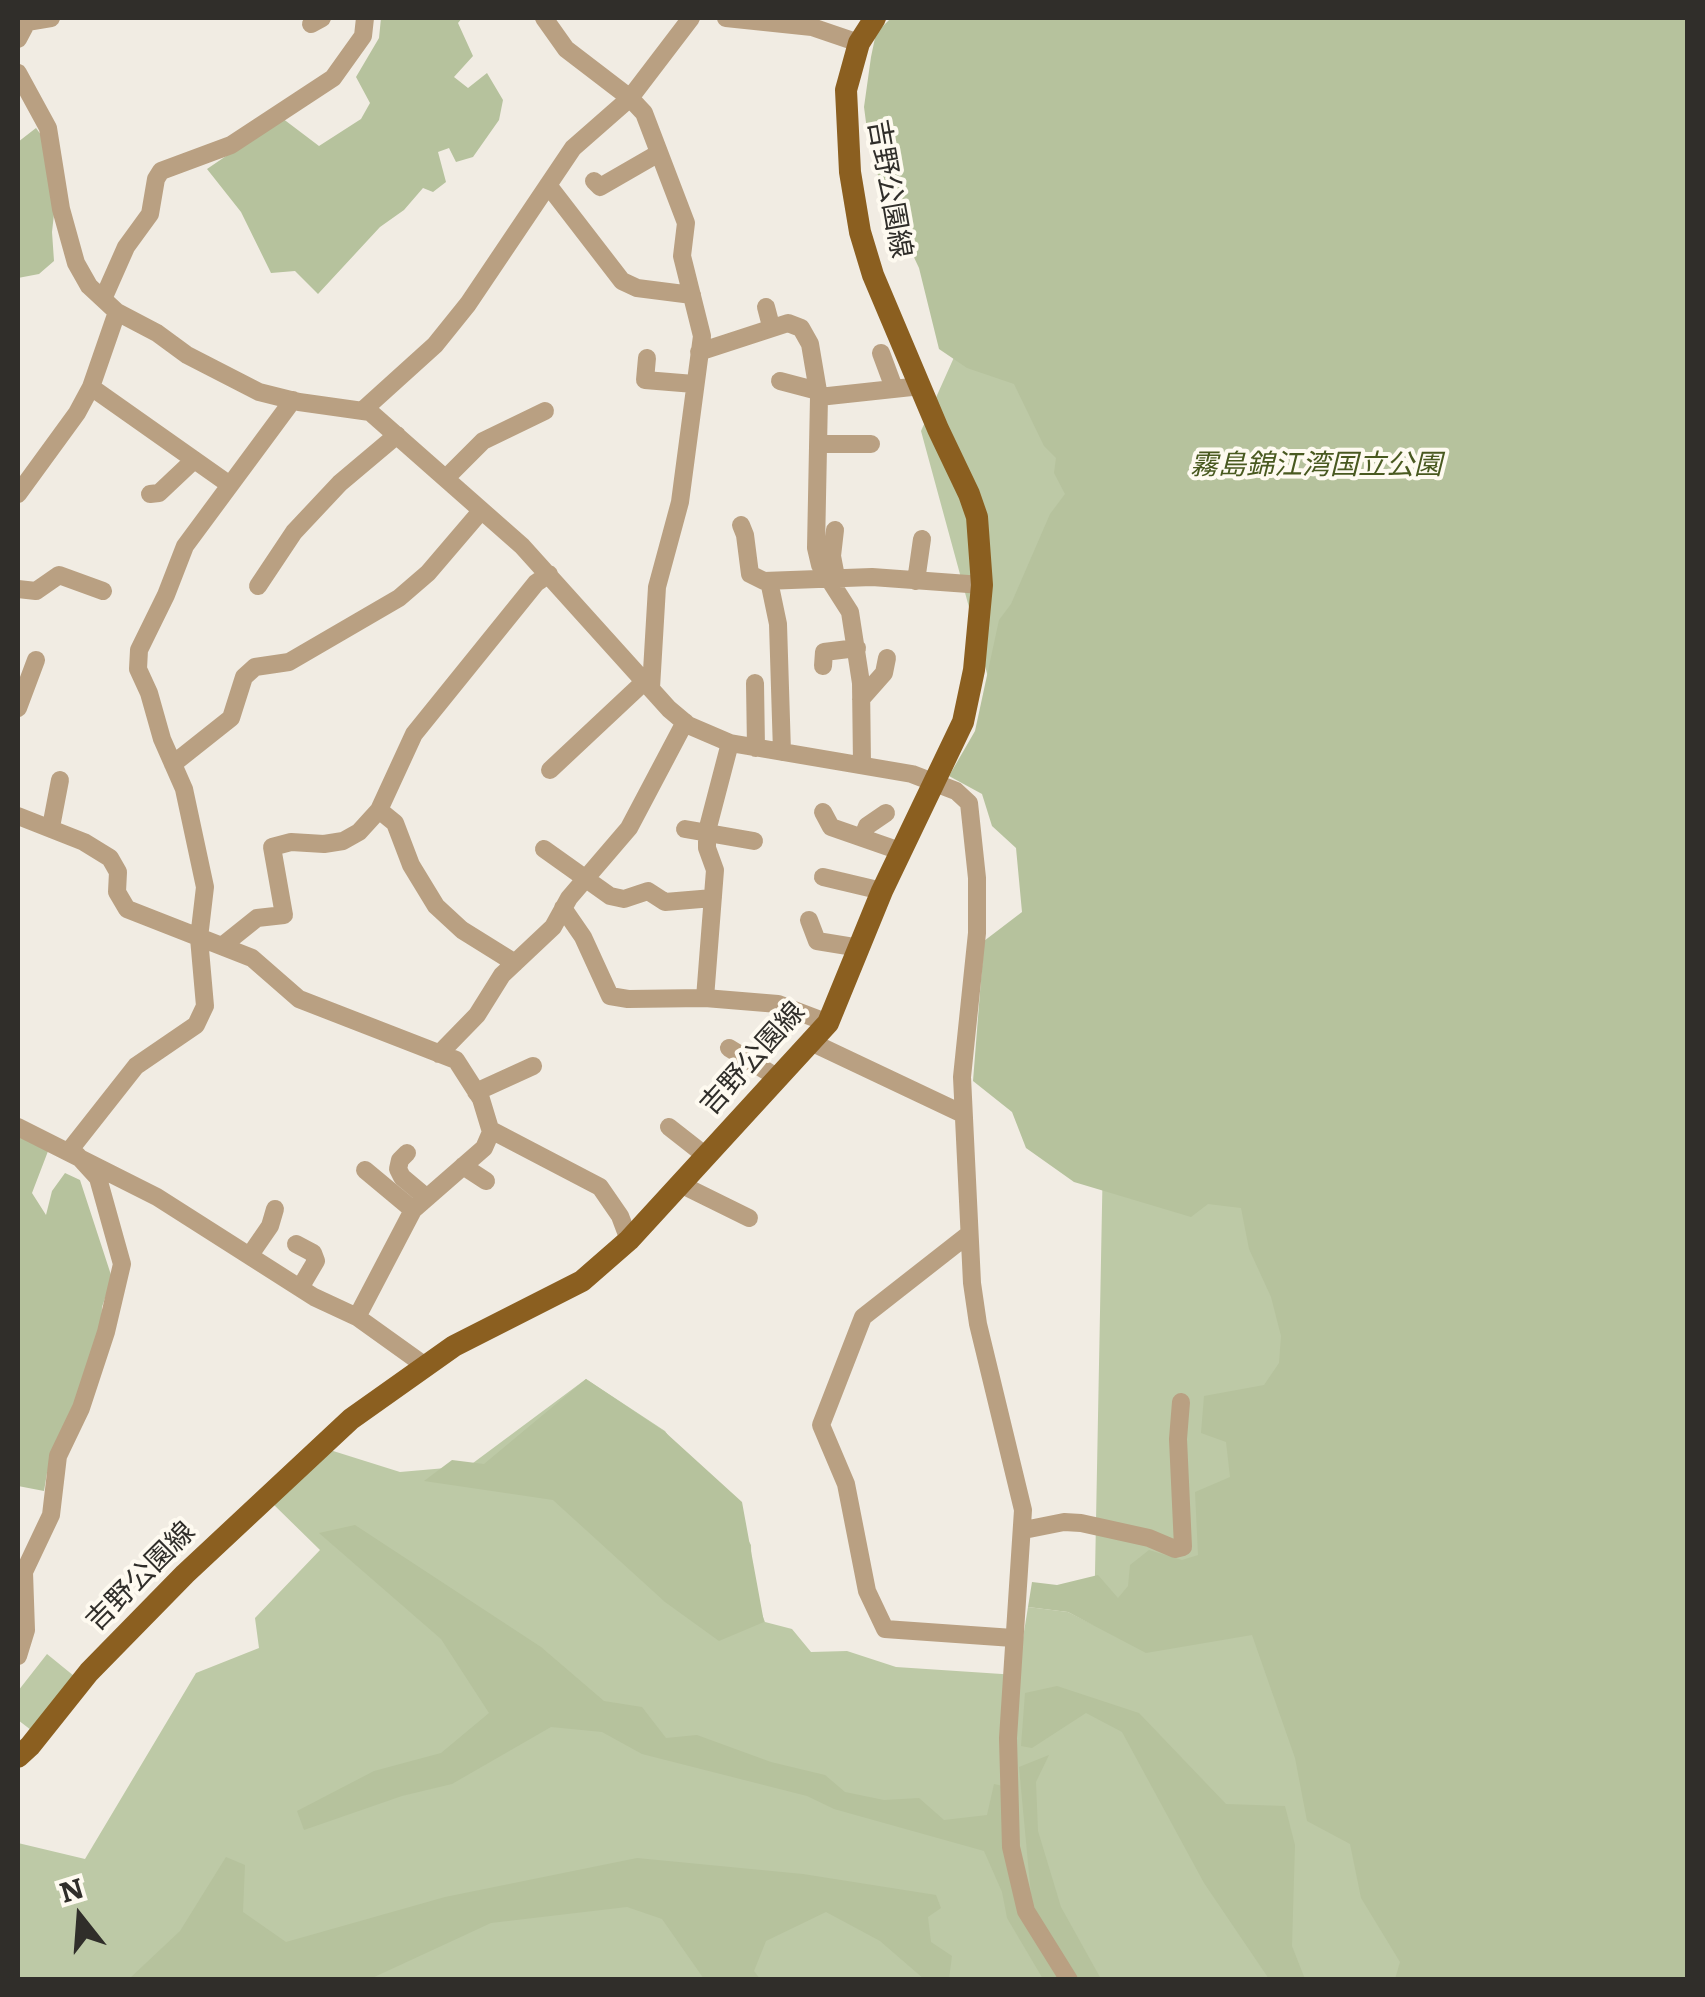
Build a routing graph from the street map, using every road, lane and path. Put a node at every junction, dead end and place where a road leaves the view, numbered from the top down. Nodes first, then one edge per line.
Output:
1 (50, 18) edge
2 (365, 18) edge
3 (544, 18) edge
4 (691, 18) edge
5 (726, 18) edge
6 (875, 18) edge
7 (18, 39) edge
8 (859, 44) junction
9 (18, 73) edge
10 (630, 98) junction
11 (659, 153) junction
12 (594, 181) dead end
13 (548, 186) junction
14 (692, 295) junction
15 (110, 305) junction
16 (699, 352) junction
17 (881, 353) dead end
18 (648, 358) dead end
19 (780, 380) dead end
20 (694, 384) junction
21 (92, 386) junction
22 (921, 386) junction
23 (894, 388) junction
24 (819, 394) junction
25 (292, 400) junction
26 (362, 410) junction
27 (546, 411) dead end
28 (397, 436) junction
29 (819, 444) junction
30 (871, 444) dead end
31 (194, 460) junction
32 (446, 478) junction
33 (230, 486) junction
34 (18, 494) edge
35 (150, 494) dead end
36 (481, 512) junction
37 (741, 525) dead end
38 (834, 530) dead end
39 (922, 540) dead end
40 (548, 574) junction
41 (832, 577) junction
42 (770, 580) junction
43 (916, 580) junction
44 (258, 586) dead end
45 (982, 586) junction
46 (18, 589) edge
47 (103, 591) dead end
48 (857, 648) junction
49 (887, 658) dead end
50 (28, 666) edge
51 (823, 666) dead end
52 (755, 683) dead end
53 (648, 684) junction
54 (861, 699) junction
55 (18, 708) edge
56 (685, 722) junction
57 (730, 743) junction
58 (756, 748) junction
59 (782, 752) junction
60 (173, 764) junction
61 (862, 765) junction
62 (550, 770) dead end
63 (60, 780) dead end
64 (933, 780) junction
65 (379, 810) junction
66 (886, 814) dead end
67 (18, 816) edge
68 (822, 821) dead end
69 (51, 827) junction
70 (685, 829) dead end
71 (707, 830) junction
72 (863, 836) junction
73 (754, 842) dead end
74 (544, 848) dead end
75 (900, 852) junction
76 (823, 877) dead end
77 (585, 879) junction
78 (882, 891) junction
79 (713, 898) junction
80 (564, 908) junction
81 (809, 920) dead end
82 (199, 938) junction
83 (222, 946) junction
84 (860, 948) junction
85 (515, 963) junction
86 (705, 998) junction
87 (828, 1023) junction
88 (813, 1043) junction
89 (729, 1048) dead end
90 (439, 1054) junction
91 (533, 1066) dead end
92 (778, 1078) junction
93 (476, 1092) junction
94 (963, 1114) junction
95 (18, 1127) edge
96 (668, 1127) dead end
97 (491, 1130) junction
98 (73, 1153) junction
99 (407, 1153) dead end
100 (706, 1156) junction
101 (463, 1166) junction
102 (364, 1170) dead end
103 (486, 1181) dead end
104 (680, 1184) junction
105 (420, 1204) junction
106 (275, 1209) dead end
107 (750, 1218) dead end
108 (969, 1234) junction
109 (629, 1240) junction
110 (296, 1244) dead end
111 (250, 1255) junction
112 (300, 1288) junction
113 (357, 1317) junction
114 (424, 1365) junction
115 (1181, 1402) dead end
116 (1024, 1530) junction
117 (1013, 1638) junction
118 (18, 1656) edge
119 (18, 1756) edge
120 (1069, 1980) edge

1 - 7 street
2 - 15 street
3 - 10 street
4 - 10 street
5 - 8 street
6 - 8 main road, 吉野公園線
8 - 22 main road, 吉野公園線
9 - 15 street
10 - 11 street
10 - 13 street
11 - 12 street
11 - 14 street
13 - 14 street
13 - 26 street
14 - 16 street
15 - 21 street
15 - 25 street
16 - 20 street
16 - 24 street
17 - 23 street
18 - 20 street
19 - 24 street
20 - 53 street
21 - 31 street
21 - 34 street
22 - 23 street
22 - 45 main road, 吉野公園線
23 - 24 street
24 - 29 street
25 - 26 street
25 - 33 street
26 - 28 street
27 - 32 street
28 - 32 street
28 - 44 street
29 - 30 street
29 - 41 street
31 - 33 street
31 - 35 street
32 - 36 street
33 - 60 street
36 - 40 street
36 - 60 street
37 - 42 street
38 - 41 street
39 - 43 street
40 - 53 street
40 - 65 street
41 - 42 street
41 - 43 street
41 - 48 street
42 - 59 street
43 - 45 street
45 - 64 main road, 吉野公園線
46 - 47 street
48 - 51 street
48 - 54 street
49 - 54 street
50 - 55 street
52 - 58 street
53 - 56 street
53 - 62 street
54 - 61 street
56 - 57 street
56 - 77 street
57 - 58 street
57 - 71 street
58 - 59 street
59 - 61 street
60 - 82 street
61 - 64 street
63 - 69 street
64 - 75 main road, 吉野公園線
64 - 94 street
65 - 83 street
65 - 85 street
66 - 72 street
67 - 69 street
68 - 72 street
69 - 82 street
70 - 71 street
71 - 73 street
71 - 79 street
72 - 75 street
74 - 77 street
75 - 78 main road, 吉野公園線
76 - 78 street
77 - 79 street
77 - 80 street
78 - 84 main road, 吉野公園線
79 - 86 street
80 - 85 street
80 - 86 street
81 - 84 street
82 - 83 street
82 - 98 street
83 - 90 street
84 - 87 main road, 吉野公園線
85 - 90 street
86 - 87 street
87 - 88 main road, 吉野公園線
88 - 92 main road, 吉野公園線
88 - 94 street
89 - 92 street
90 - 93 street
91 - 93 street
92 - 100 main road, 吉野公園線
93 - 97 street
94 - 108 street
95 - 98 street
96 - 100 street
97 - 101 street
97 - 109 street
98 - 111 street
98 - 118 street
99 - 105 street
100 - 104 main road, 吉野公園線
101 - 103 street
101 - 105 street
102 - 105 street
104 - 107 street
104 - 109 main road, 吉野公園線
105 - 113 street
106 - 111 street
108 - 116 street
108 - 117 street
109 - 114 main road, 吉野公園線
110 - 112 street
111 - 112 street
112 - 113 street
113 - 114 street
114 - 119 main road, 吉野公園線
115 - 116 street
116 - 117 street
117 - 120 street

